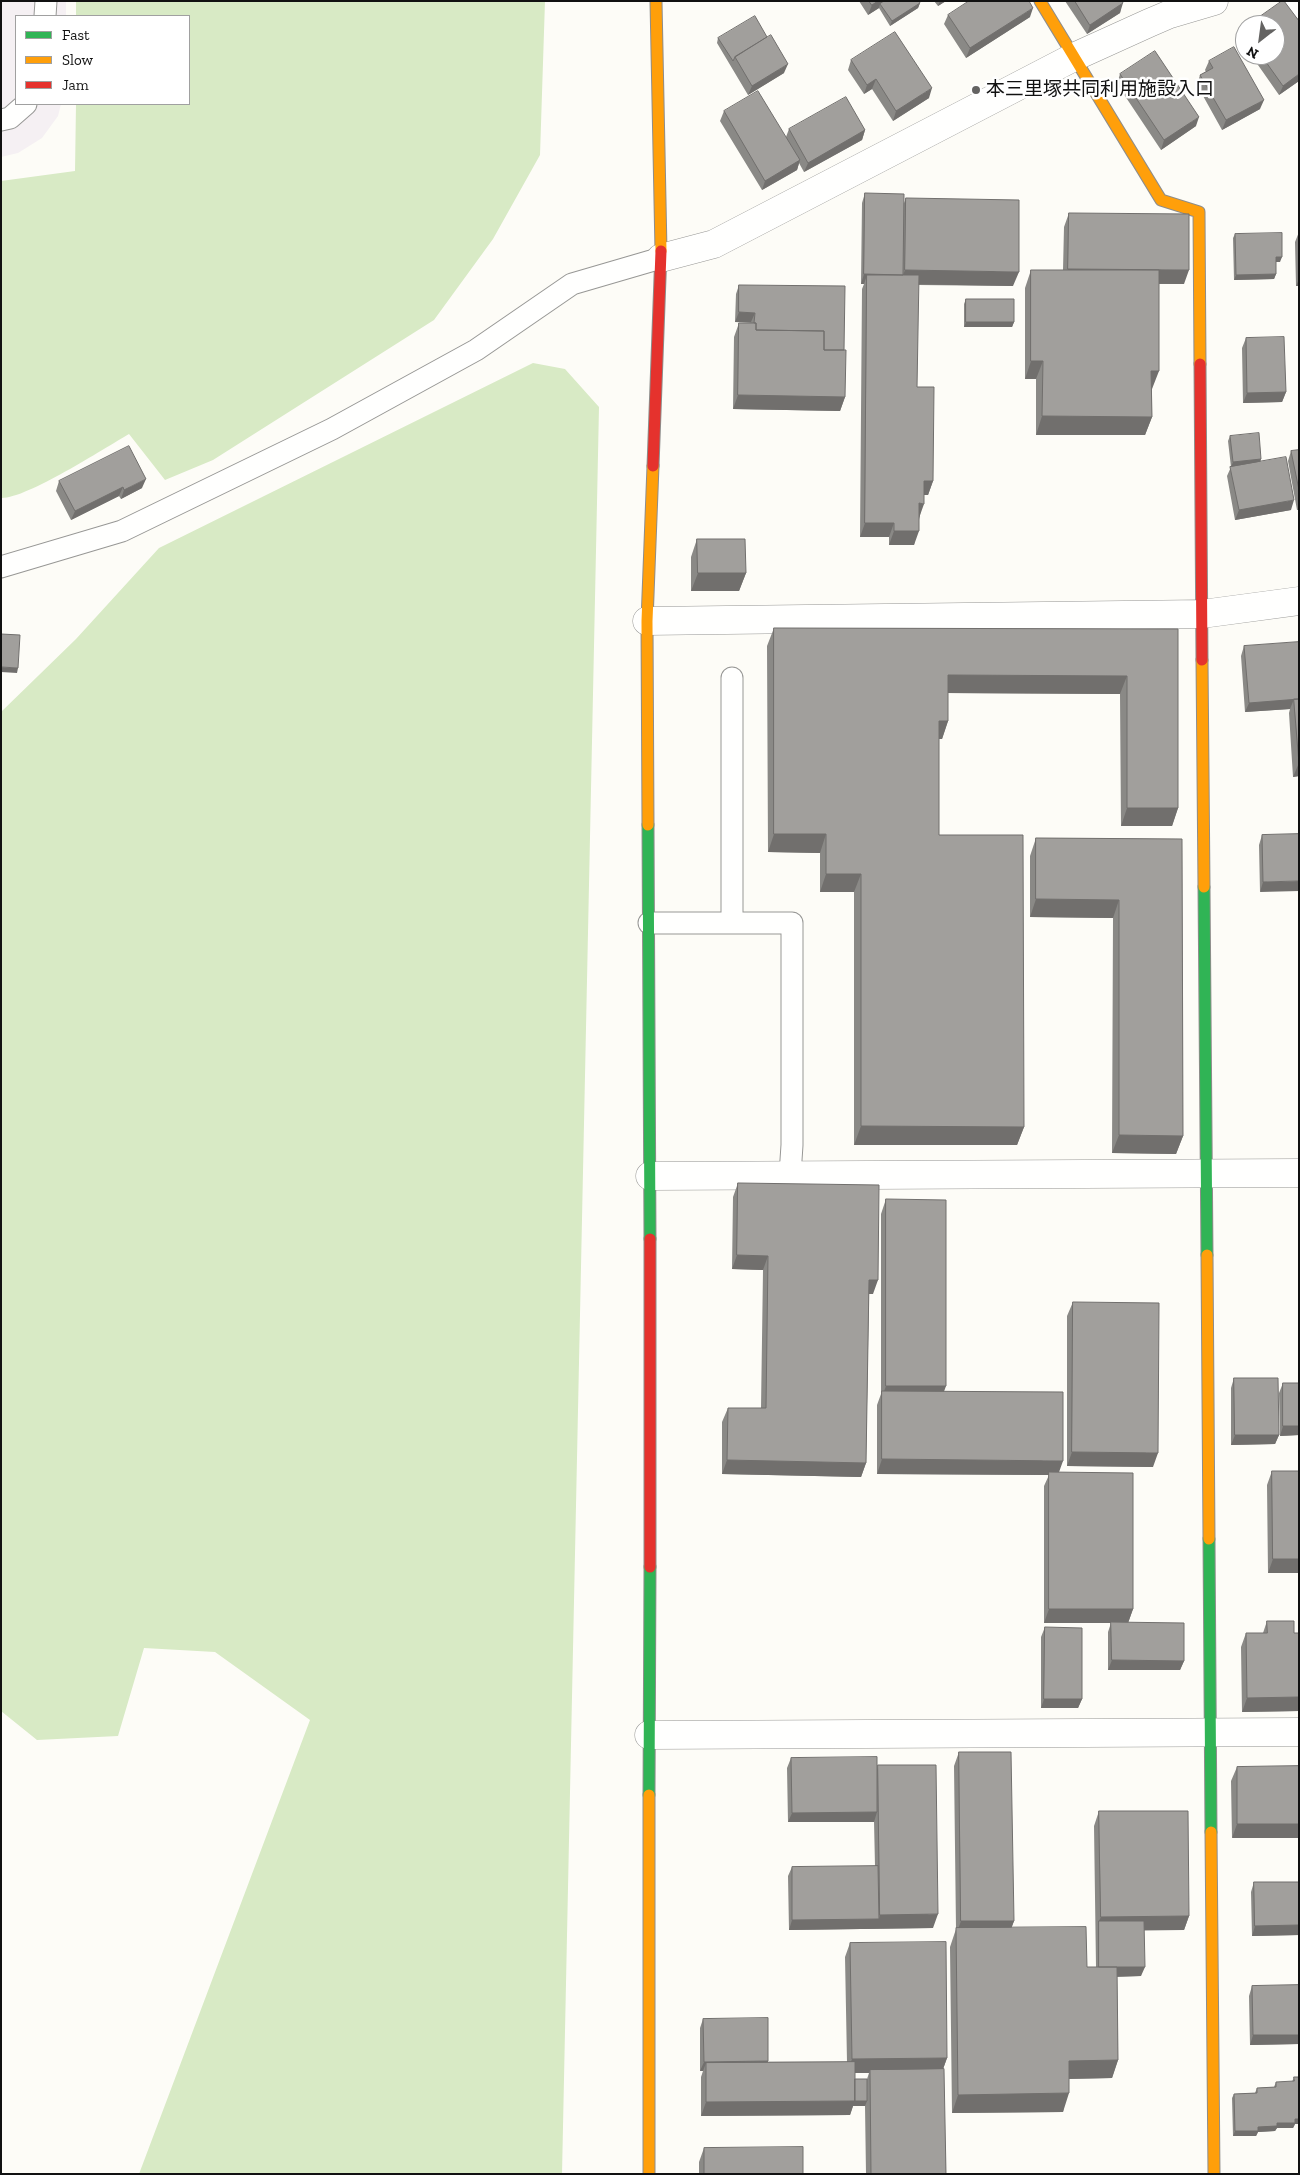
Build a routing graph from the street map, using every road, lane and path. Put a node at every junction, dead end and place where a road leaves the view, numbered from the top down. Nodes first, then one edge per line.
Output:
1 (46, 1) edge
2 (656, 1) edge
3 (1040, 1) edge
4 (1214, 1) edge
5 (1297, 1) edge
6 (1299, 4) edge
7 (45, 15) edge
8 (1074, 58) junction
9 (25, 105) edge
10 (1, 120) edge
11 (662, 258) junction
12 (1, 567) edge
13 (1299, 601) edge
14 (1202, 614) junction
15 (647, 621) junction
16 (732, 678) dead end
17 (649, 923) junction
18 (732, 923) junction
19 (1207, 1173) junction
20 (1299, 1173) edge
21 (790, 1175) junction
22 (650, 1176) junction
23 (1299, 1732) edge
24 (1211, 1733) junction
25 (649, 1735) junction
26 (649, 2174) edge
27 (1214, 2174) edge

1 - 7 lane
2 - 11 street
3 - 8 street
4 - 8 street
5 - 6 street
8 - 11 street
8 - 14 street
9 - 10 lane
11 - 12 lane
11 - 15 street
13 - 14 street
14 - 15 street
14 - 19 street
15 - 17 street
16 - 18 lane
17 - 18 lane
17 - 22 street
18 - 21 lane
19 - 20 street
19 - 21 street
19 - 24 street
21 - 22 street
22 - 25 street
23 - 24 street
24 - 25 street
24 - 27 street
25 - 26 street

